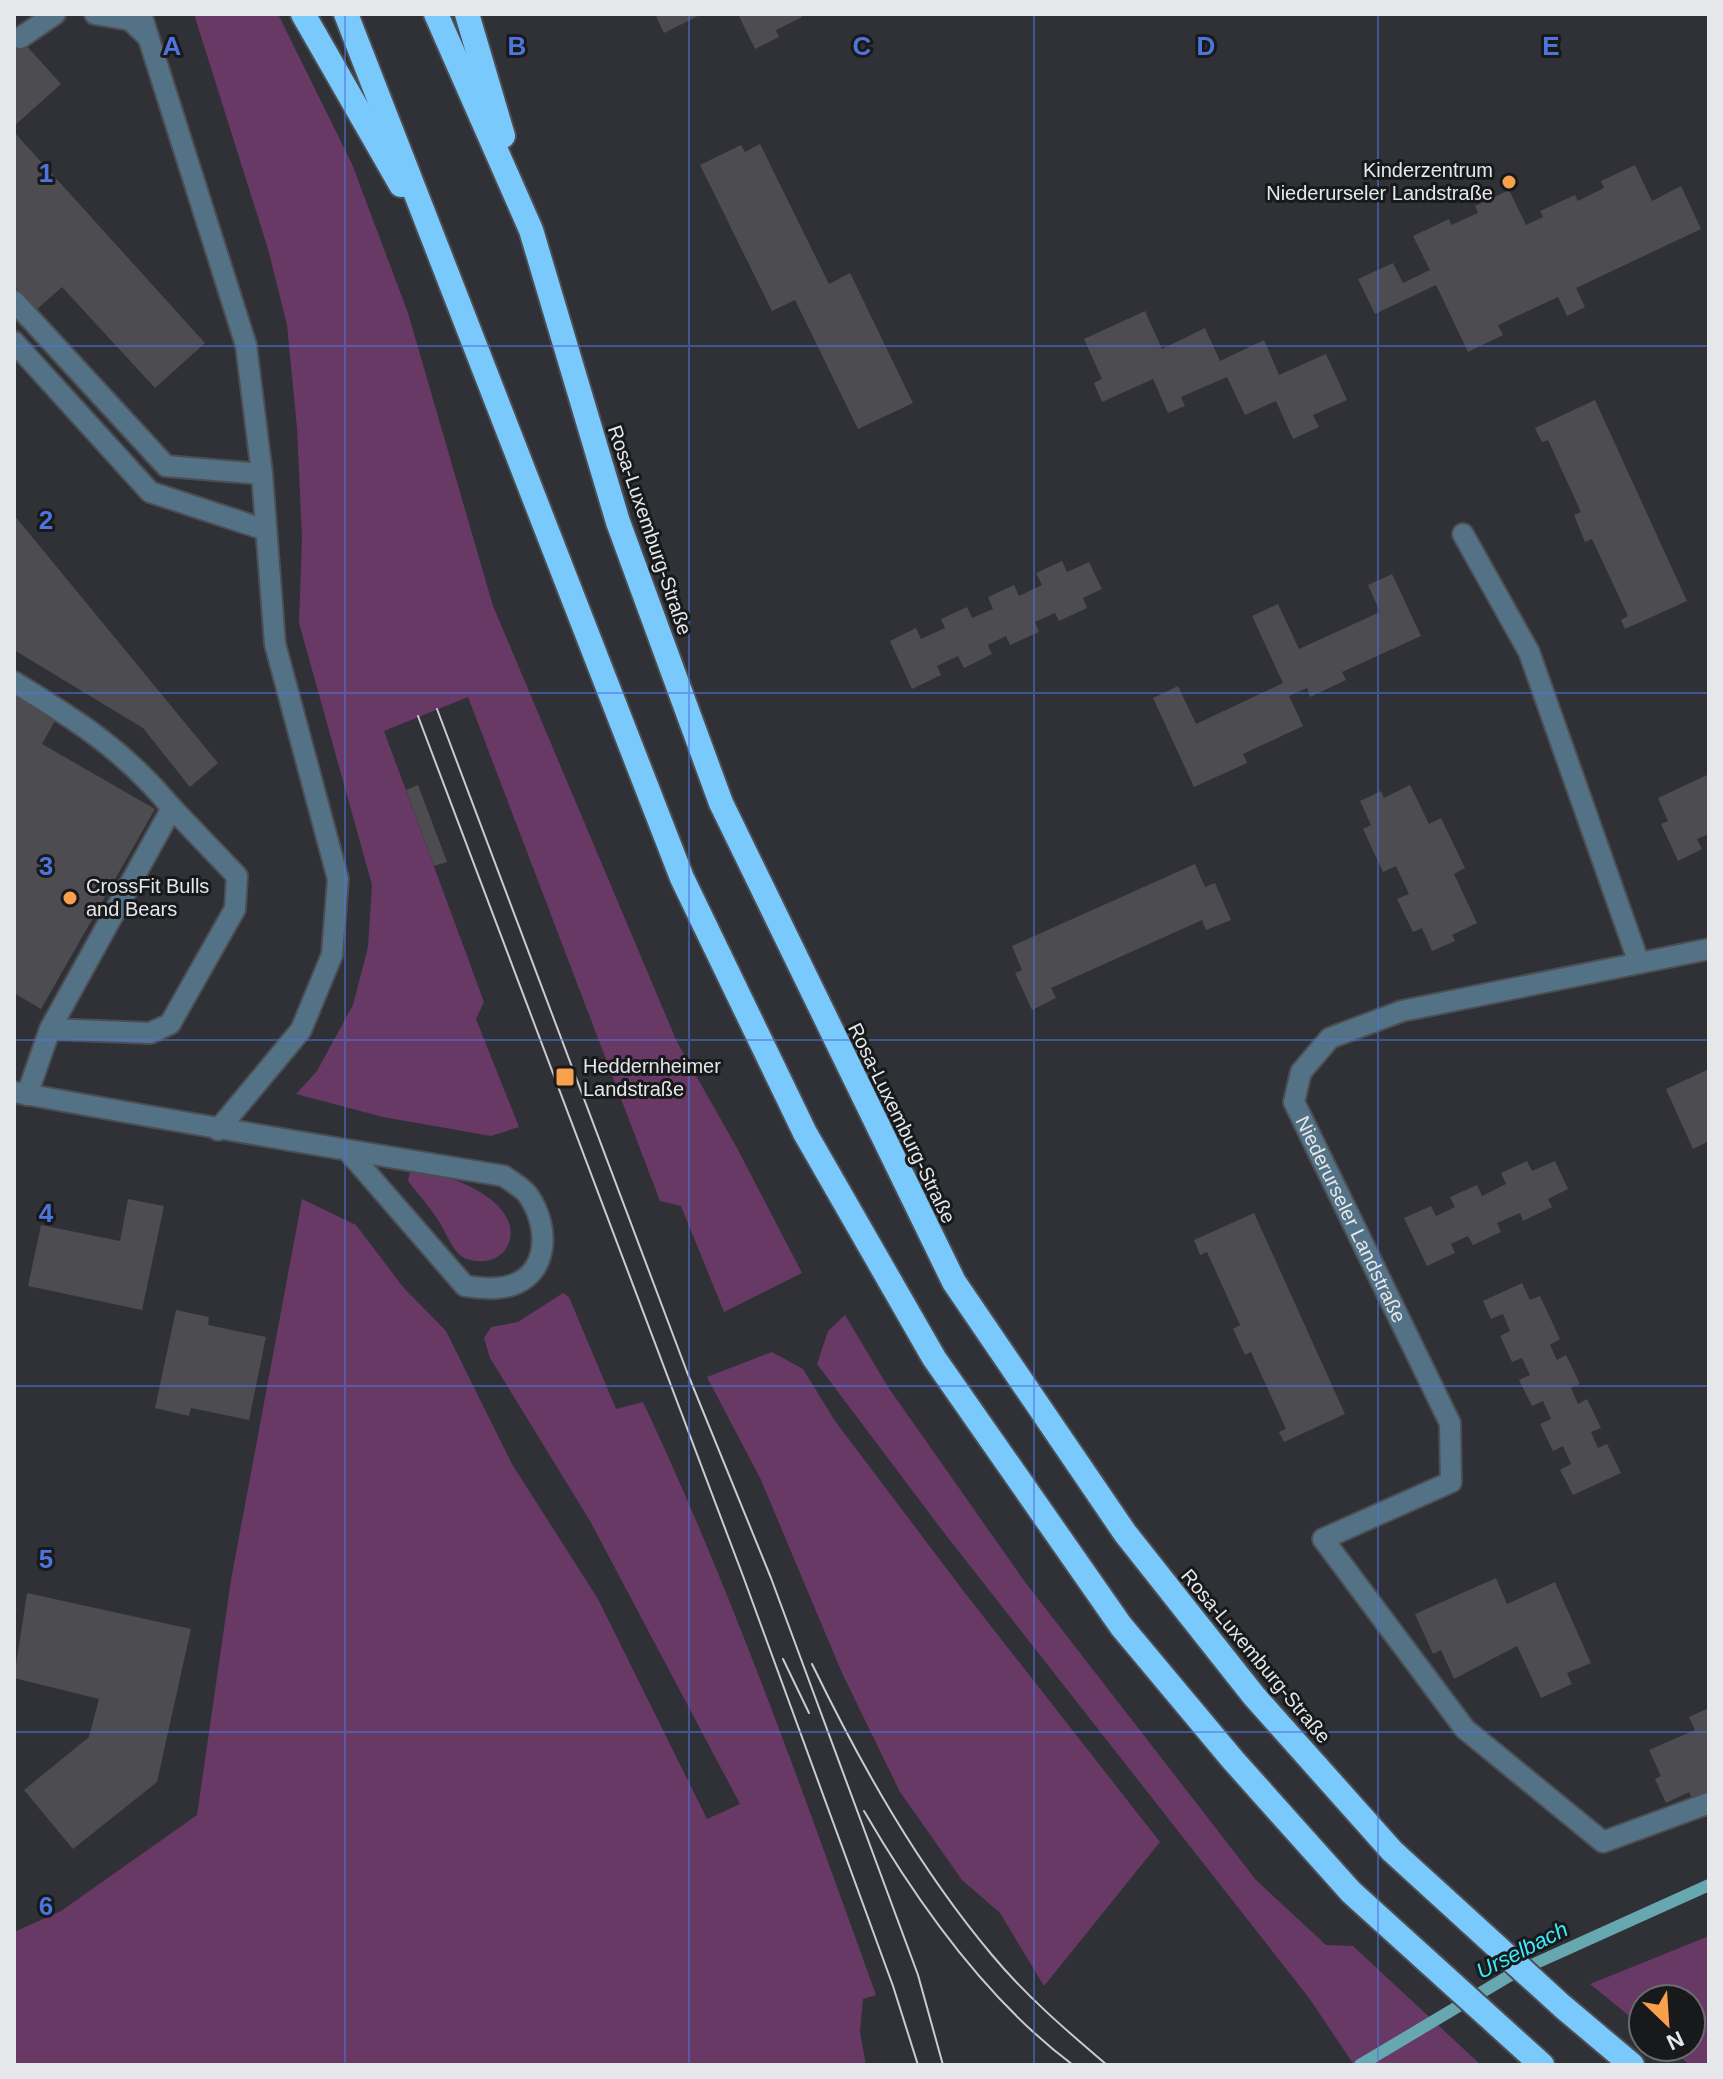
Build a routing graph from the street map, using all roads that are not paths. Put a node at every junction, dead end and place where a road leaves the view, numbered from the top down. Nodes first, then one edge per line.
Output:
1 (55, 14) edge
2 (95, 14) edge
3 (141, 14) edge
4 (303, 14) edge
5 (346, 14) edge
6 (436, 14) edge
7 (467, 14) edge
8 (148, 37) junction
9 (20, 38) dead end
10 (531, 230) junction
11 (444, 260) junction
12 (14, 301) edge
13 (14, 342) edge
14 (262, 474) junction
15 (266, 530) junction
16 (1463, 534) dead end
17 (14, 682) edge
18 (172, 808) junction
19 (1709, 949) edge
20 (1639, 963) junction
21 (50, 1029) junction
22 (20, 1093) edge
23 (218, 1130) junction
24 (347, 1150) junction
25 (1709, 1803) edge
26 (1542, 2065) edge
27 (1632, 2065) edge

1 - 9 street
2 - 8 street
3 - 8 street
4 - 11 highway
5 - 11 highway
6 - 10 highway, Rosa-Luxemburg-Straße
7 - 10 highway
8 - 14 street
10 - 27 highway, Rosa-Luxemburg-Straße
11 - 26 highway
12 - 14 street
13 - 15 street
14 - 15 street
15 - 23 street
16 - 20 street
17 - 18 street
18 - 21 street
18 - 21 street
19 - 20 street, Niederurseler Landstraße
20 - 25 street, Niederurseler Landstraße
21 - 22 street
22 - 23 street
23 - 24 street
24 - 24 street

